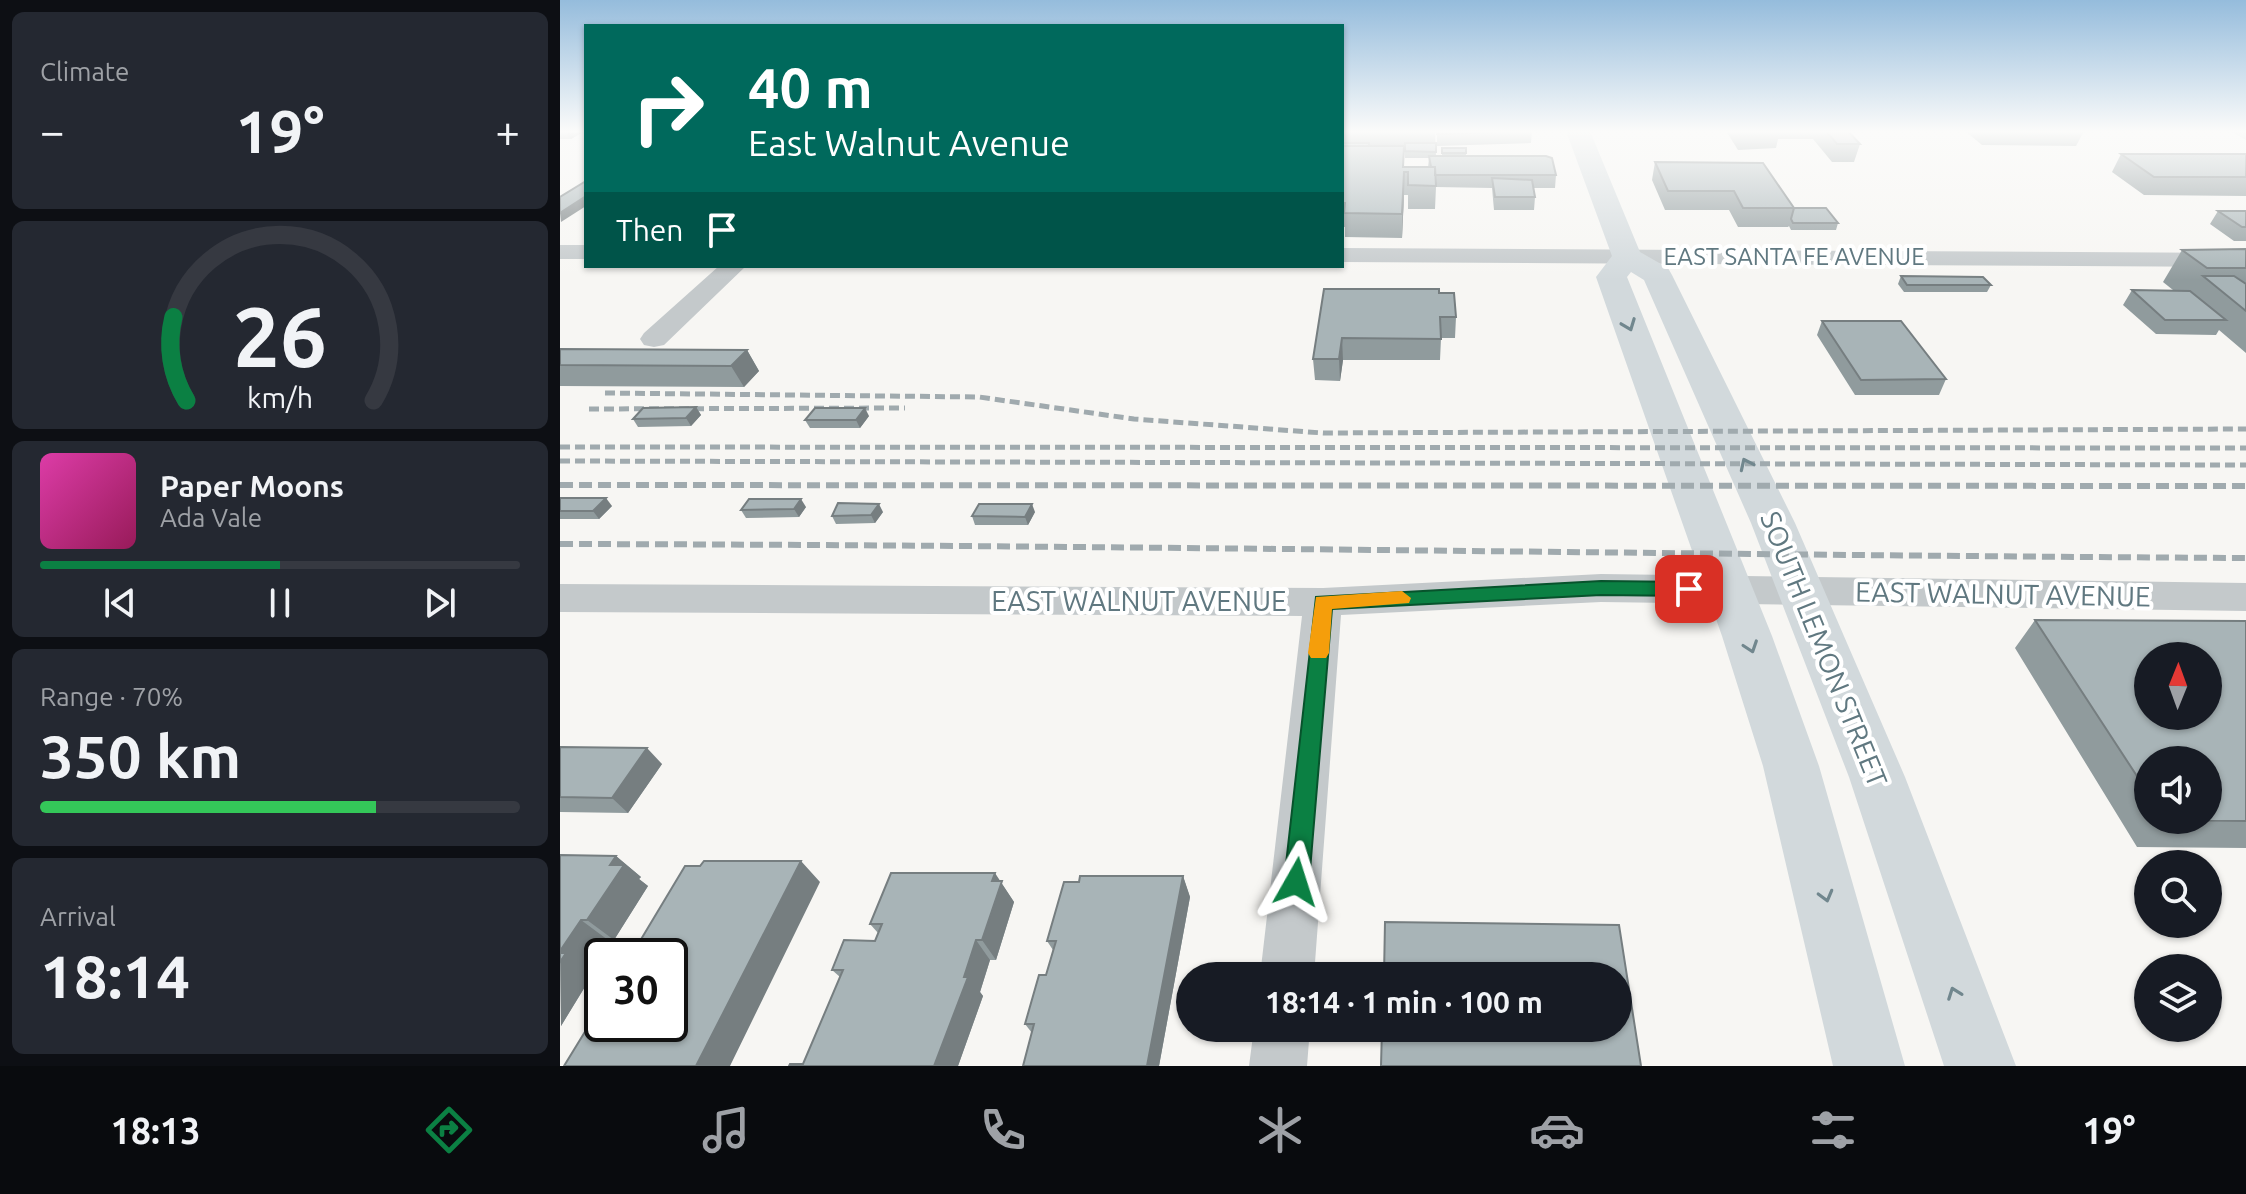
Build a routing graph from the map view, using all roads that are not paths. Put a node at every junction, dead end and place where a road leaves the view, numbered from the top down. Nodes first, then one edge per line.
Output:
1 (1597, 181) edge
2 (560, 252) edge
3 (584, 252) edge
4 (1344, 255) edge
5 (1627, 257) junction
6 (2246, 260) edge
7 (732, 268) edge
8 (654, 339) dead end
9 (2246, 597) edge
10 (560, 598) edge
11 (1323, 602) junction
12 (1288, 962) edge
13 (1281, 1042) edge
14 (1278, 1066) edge
15 (1869, 1066) edge
16 (1980, 1066) edge

1 - 5 street
2 - 3 street
4 - 5 street, EAST SANTA FE AVENUE
5 - 6 street, EAST SANTA FE AVENUE
5 -> 15 street
16 -> 5 street, SOUTH LEMON STREET
7 - 8 street
9 - 11 street, EAST WALNUT AVENUE
10 - 11 street, EAST WALNUT AVENUE
11 - 12 street
13 - 14 street

